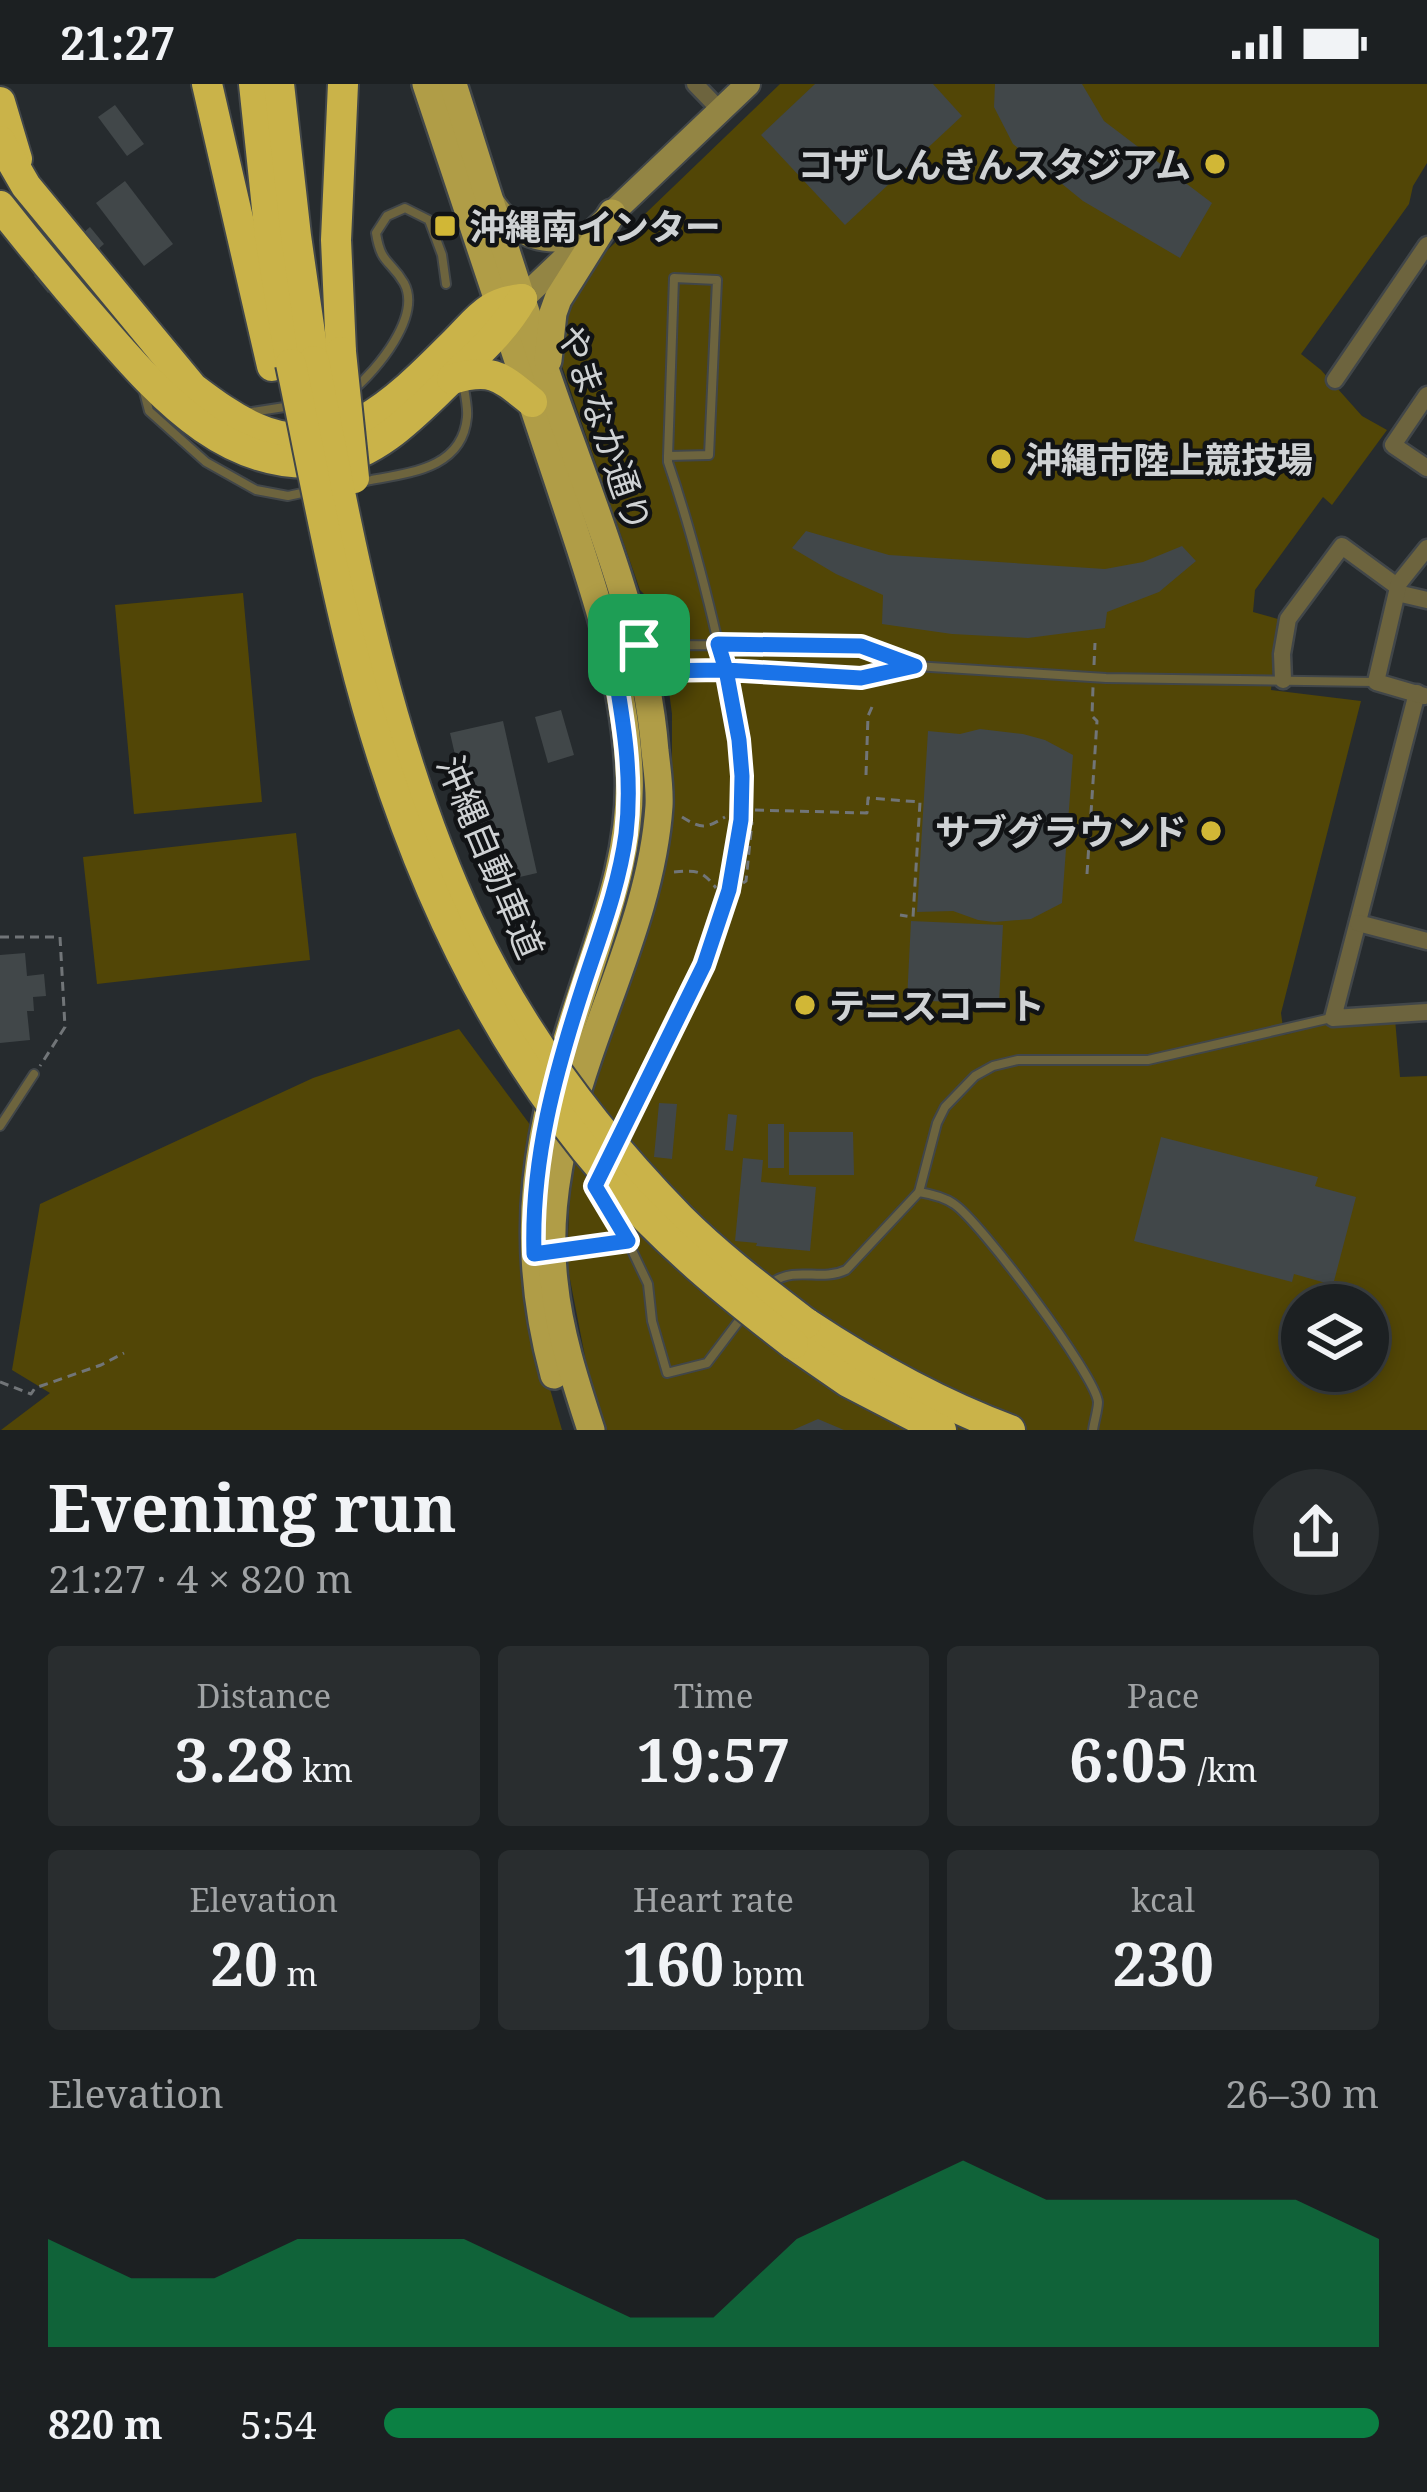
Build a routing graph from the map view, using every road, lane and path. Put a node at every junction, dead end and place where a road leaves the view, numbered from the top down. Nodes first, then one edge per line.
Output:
1 (207, 84) edge
2 (254, 84) edge
3 (279, 84) edge
4 (343, 84) edge
5 (426, 84) edge
6 (453, 84) edge
7 (695, 84) edge
8 (748, 84) edge
9 (0, 102) edge
10 (721, 111) junction
11 (0, 141) edge
12 (26, 186) junction
13 (490, 200) junction
14 (0, 206) edge
15 (602, 223) junction
16 (1427, 245) edge
17 (446, 284) dead end
18 (509, 308) junction
19 (305, 361) junction
20 (137, 369) junction
21 (1336, 380) dead end
22 (457, 384) junction
23 (540, 390) junction
24 (1427, 395) edge
25 (227, 413) junction
26 (668, 456) junction
27 (1427, 468) edge
28 (1427, 548) edge
29 (1397, 590) junction
30 (1427, 600) edge
31 (1095, 643) dead end
32 (718, 644) junction
33 (642, 658) junction
34 (613, 661) junction
35 (915, 666) junction
36 (726, 670) junction
37 (1094, 677) junction
38 (1283, 680) junction
39 (1376, 682) junction
40 (1422, 695) edge
41 (872, 707) dead end
42 (866, 775) dead end
43 (675, 812) dead end
44 (741, 820) junction
45 (753, 823) junction
46 (440, 850) junction
47 (666, 874) dead end
48 (1087, 874) dead end
49 (740, 884) dead end
50 (729, 890) junction
51 (900, 915) dead end
52 (1358, 923) junction
53 (0, 937) edge
54 (1427, 941) edge
55 (1427, 1012) edge
56 (1333, 1018) junction
57 (34, 1074) joint
58 (0, 1126) edge
59 (919, 1192) junction
60 (628, 1241) junction
61 (543, 1252) junction
62 (773, 1282) dead end
63 (738, 1322) dead end
64 (800, 1334) junction
65 (124, 1353) dead end
66 (0, 1382) edge
67 (572, 1430) edge
68 (591, 1430) edge
69 (941, 1430) edge
70 (1010, 1430) edge
71 (1093, 1430) edge

1 - 19 highway
2 - 19 highway, 沖縄自動車道
3 - 19 highway, 沖縄自動車道
4 - 19 highway
5 - 18 main road, やまなか通り
6 - 13 main road, やまなか通り
7 - 10 street
8 - 10 street
9 - 12 highway
10 - 15 street
11 - 12 highway
12 - 25 highway
13 - 15 street
13 - 18 main road, やまなか通り
14 - 20 highway
15 - 18 street
15 - 23 main road
16 - 21 street
17 - 25 lane
18 - 22 highway
18 - 23 main road, やまなか通り
18 - 25 highway
19 - 46 highway, bridge
19 - 46 highway, 沖縄自動車道, bridge
19 - 64 highway, 沖縄自動車道, bridge
20 - 22 highway
20 - 22 lane
22 - 23 highway
23 - 33 main road, やまなか通り
23 - 34 main road, やまなか通り
24 - 27 street
26 - 26 lane
26 - 32 lane
28 - 29 street
29 - 30 street
29 - 38 street
29 - 39 street
31 - 37 path
32 - 33 lane
32 - 35 lane
32 - 36 lane
33 - 34 lane
33 - 34 lane
33 - 36 lane
33 - 61 main road, やまなか通り
34 - 61 main road, やまなか通り
35 - 36 lane
35 - 37 lane
36 - 44 lane
37 - 38 lane
37 - 48 path
38 - 39 lane
39 - 40 street
40 - 52 street
41 - 42 path
43 - 44 path
44 - 45 path
44 - 50 lane
45 - 49 path
45 - 51 path
46 - 64 highway, 沖縄自動車道, bridge
47 - 50 path
50 - 60 lane
52 - 54 street
52 - 56 street
53 - 57 path
55 - 56 street
56 - 59 lane
57 - 58 lane
59 - 62 lane
59 - 71 lane
60 - 61 lane
60 - 63 lane
61 - 67 main road, やまなか通り
61 - 68 main road, やまなか通り
64 - 69 highway, 沖縄自動車道
64 - 70 highway, 沖縄自動車道
65 - 66 path

